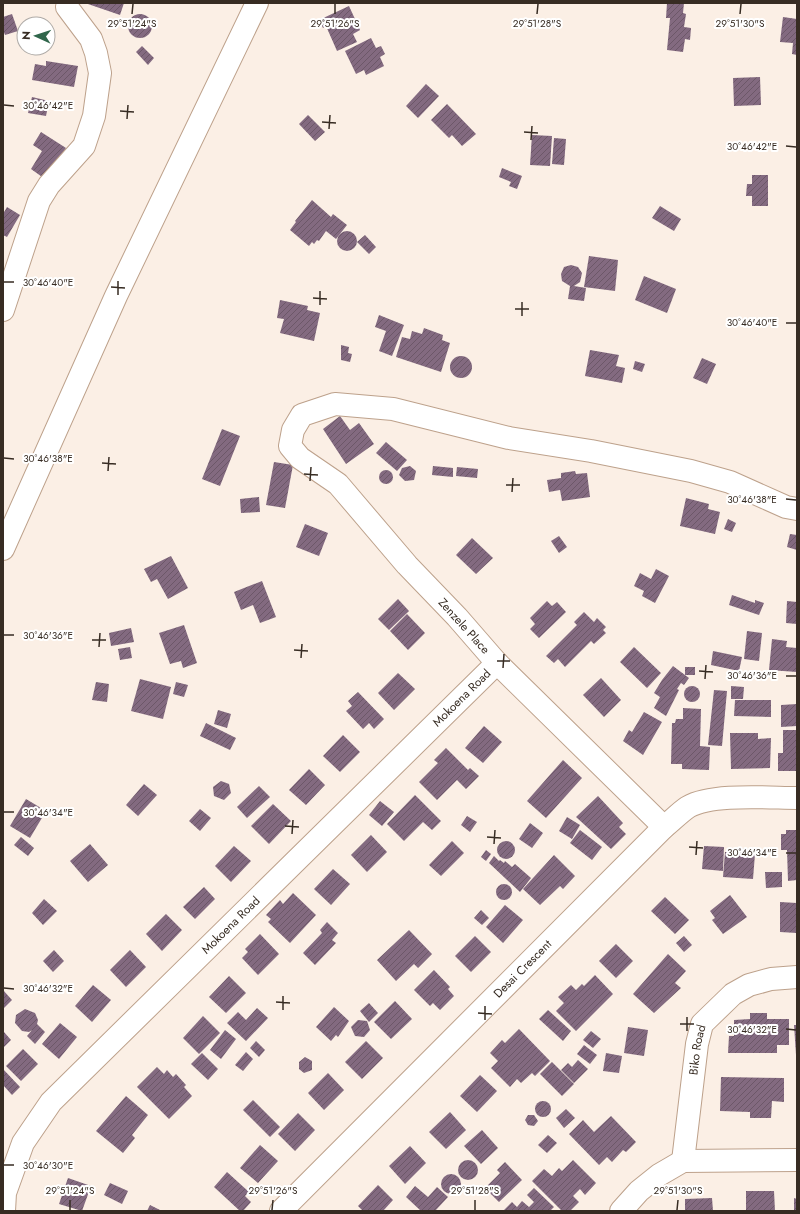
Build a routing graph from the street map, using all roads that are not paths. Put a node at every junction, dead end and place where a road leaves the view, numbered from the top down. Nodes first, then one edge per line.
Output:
1 (257, 3) edge
2 (67, 7) dead end
3 (3, 310) edge
4 (797, 509) edge
5 (3, 549) edge
6 (497, 663) junction
7 (797, 798) edge
8 (664, 827) junction
9 (797, 977) edge
10 (797, 1160) edge
11 (683, 1161) junction
12 (4, 1211) edge
13 (281, 1211) edge
14 (621, 1211) edge

1 - 5 street
2 - 3 street
4 - 6 street, Zenzele Place
6 - 8 street, Zenzele Place
6 - 12 street, Mokoena Road
7 - 8 street, Desai Crescent
8 - 13 street, Desai Crescent
9 - 11 street, Biko Road
10 - 11 street
11 - 14 street

